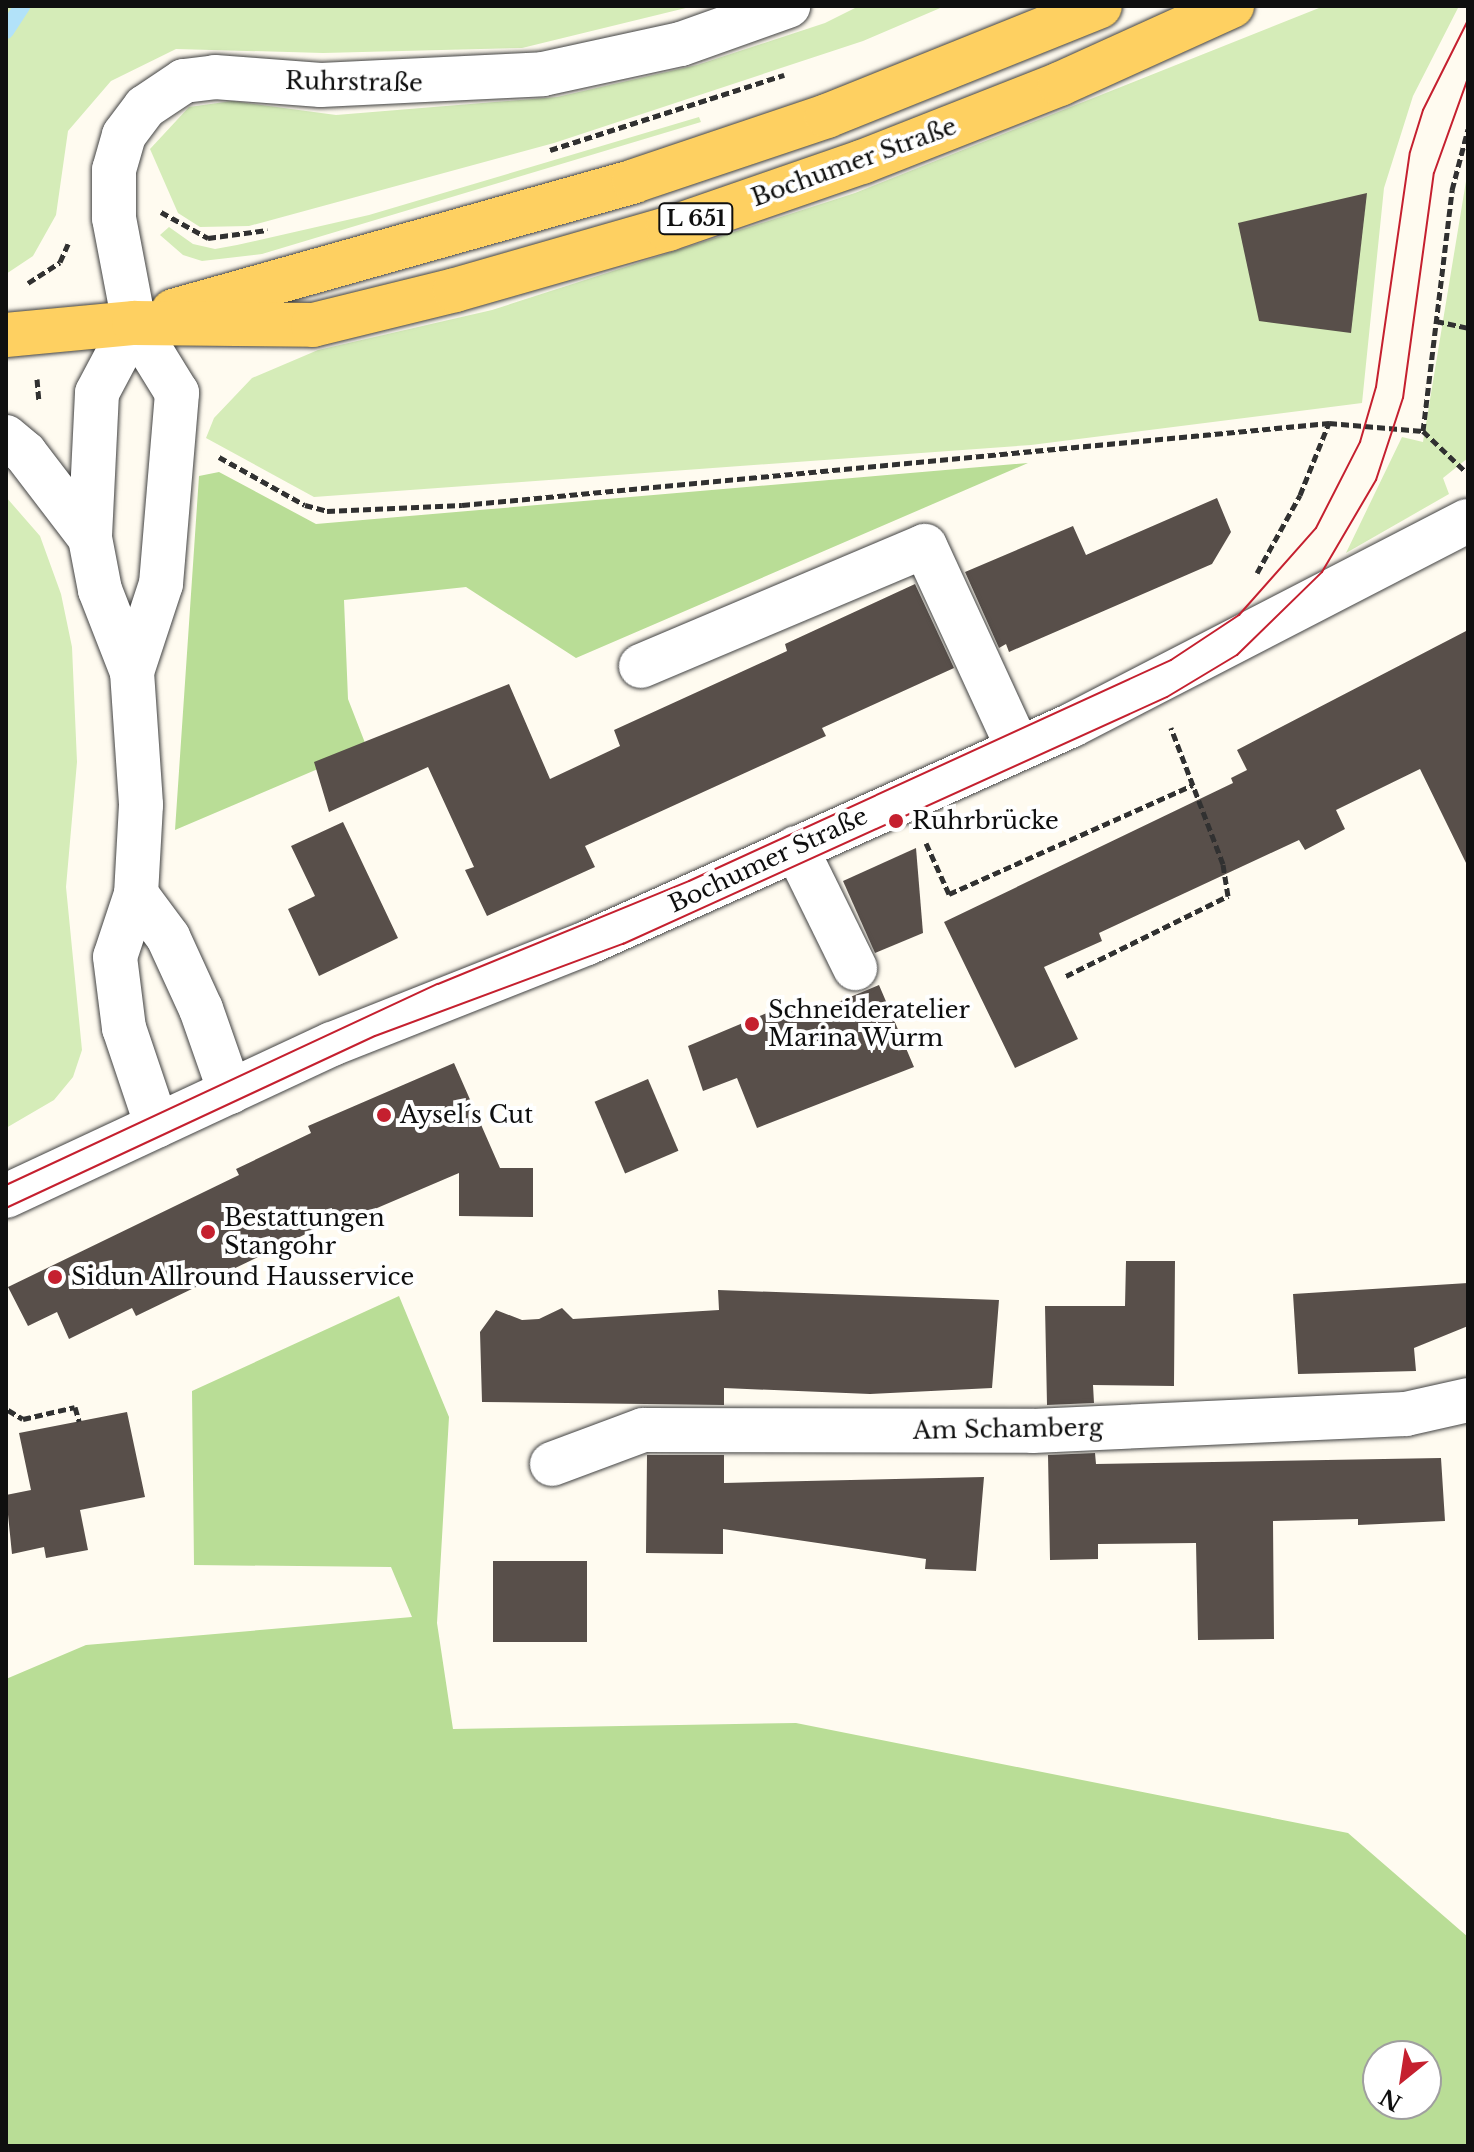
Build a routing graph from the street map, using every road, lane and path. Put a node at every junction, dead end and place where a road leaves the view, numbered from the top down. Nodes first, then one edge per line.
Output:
1 (788, 6) edge
2 (1100, 6) edge
3 (1232, 6) edge
4 (792, 72) dead end
5 (1468, 129) edge
6 (540, 153) dead end
7 (114, 218) junction
8 (283, 226) dead end
9 (1436, 321) junction
10 (134, 323) junction
11 (1468, 328) edge
12 (6, 335) edge
13 (1329, 423) junction
14 (1423, 431) junction
15 (6, 437) edge
16 (174, 446) junction
17 (1468, 475) edge
18 (1468, 521) edge
19 (90, 538) junction
20 (1226, 648) junction
21 (641, 666) dead end
22 (132, 672) junction
23 (1170, 726) dead end
24 (1018, 748) junction
25 (1193, 785) junction
26 (923, 837) dead end
27 (796, 848) junction
28 (136, 894) junction
29 (855, 968) dead end
30 (1066, 976) dead end
31 (230, 1092) junction
32 (157, 1126) junction
33 (6, 1196) edge
34 (1468, 1400) edge
35 (8, 1410) dead end
36 (79, 1421) dead end
37 (552, 1464) dead end

1 - 7 street, Ruhrstraße
2 - 10 main road, L 651
3 - 10 main road, Bochumer Straße / L 651
4 - 6 path
5 - 9 path
7 - 8 path
7 - 10 street, Ruhrstraße
9 - 11 path
9 - 14 path
10 - 12 main road, L 651
10 - 16 street
10 - 19 street
13 - 14 path
13 - 16 path
13 - 20 path
14 - 17 path
15 - 19 street
16 - 22 street
18 - 20 street, Bochumer Straße
19 - 22 street
20 - 24 street, Bochumer Straße
21 - 24 street
22 - 28 street
23 - 25 path
24 - 27 street, Bochumer Straße
25 - 26 path
25 - 30 path
27 - 29 street
27 - 31 street, Bochumer Straße
28 - 31 street
28 - 32 street
31 - 32 street, Bochumer Straße
32 - 33 street, Bochumer Straße
34 - 37 street, Am Schamberg
35 - 36 path

